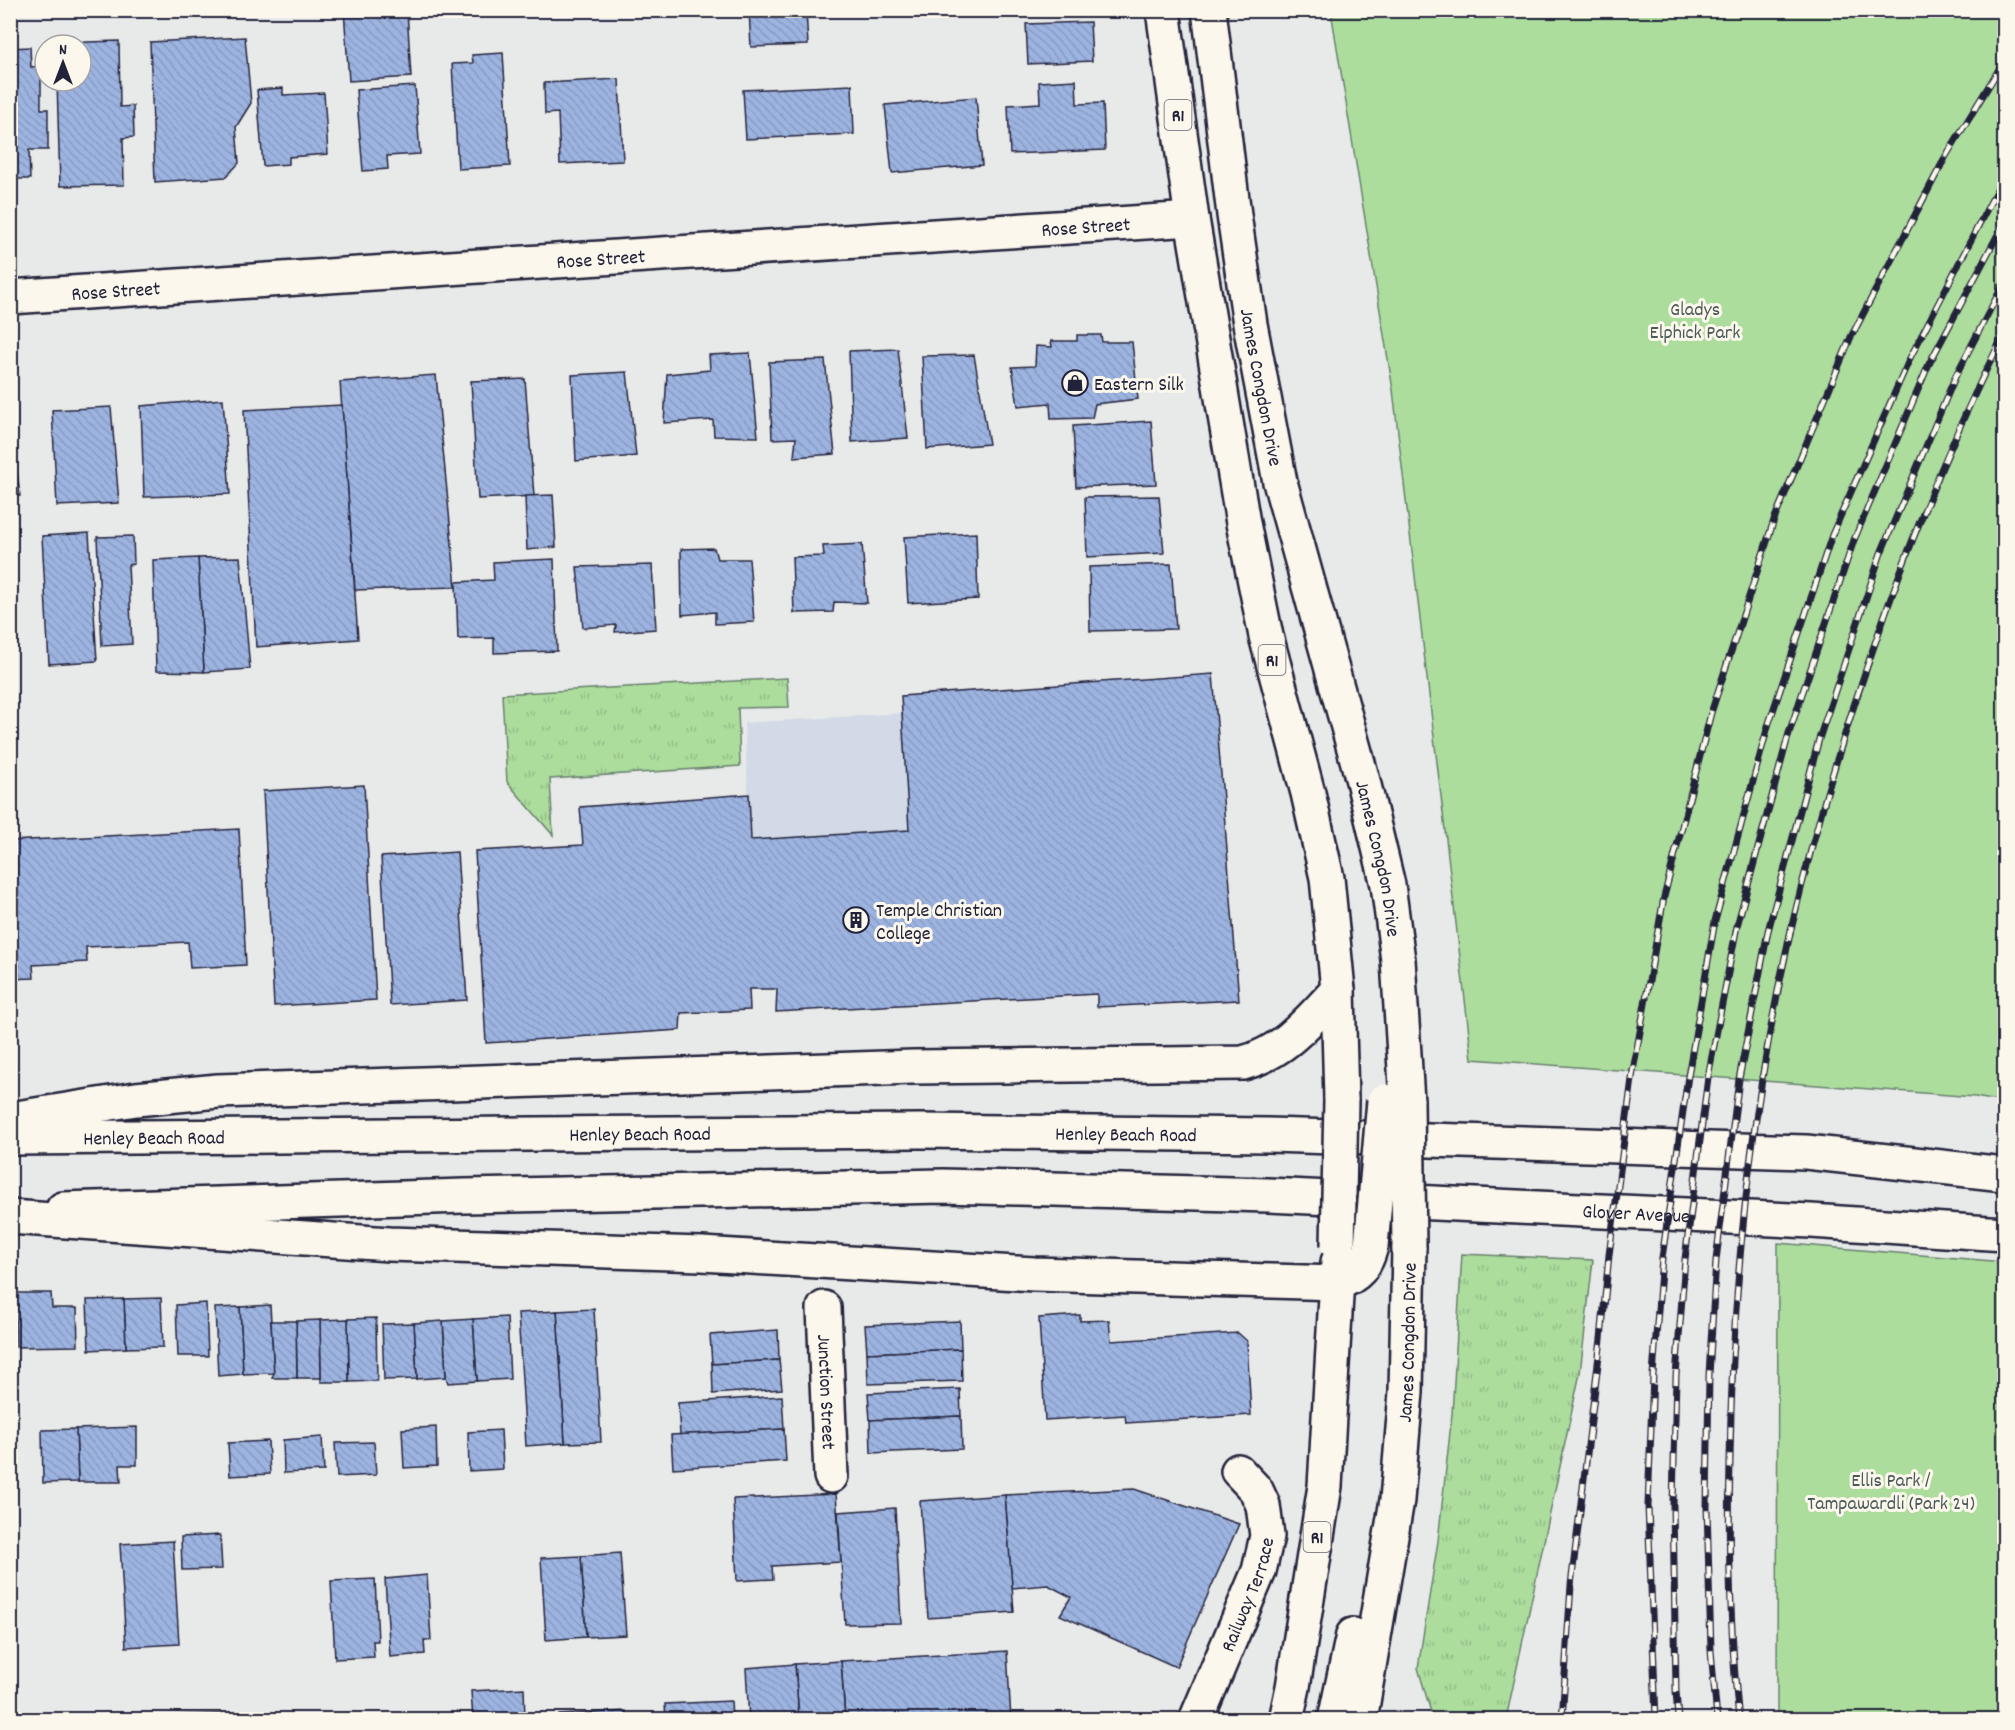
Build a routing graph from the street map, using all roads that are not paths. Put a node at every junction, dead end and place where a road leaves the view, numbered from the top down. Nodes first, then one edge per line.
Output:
1 (1163, 10) edge
2 (1209, 10) edge
3 (1234, 215) junction
4 (1192, 219) junction
5 (10, 297) edge
6 (1338, 990) junction
7 (1396, 1101) junction
8 (10, 1119) edge
9 (10, 1138) edge
10 (2004, 1174) edge
11 (10, 1210) edge
12 (10, 1217) edge
13 (2004, 1234) edge
14 (1337, 1283) junction
15 (824, 1308) dead end
16 (1238, 1471) dead end
17 (831, 1476) dead end
18 (1397, 1500) junction
19 (1196, 1719) edge
20 (1286, 1719) edge
21 (1335, 1719) edge
22 (1360, 1719) edge

1 - 4 main road, James Congdon Drive / R1
2 - 3 main road, James Congdon Drive / R1
3 - 4 main road, Rose Street
3 - 7 main road, James Congdon Drive / R1
4 - 5 main road, Rose Street
4 - 6 main road, James Congdon Drive / R1
6 - 8 main road
6 - 14 main road, James Congdon Drive / R1, bridge
7 - 14 main road, bridge
7 - 18 main road, James Congdon Drive, bridge
9 - 10 main road, Henley Beach Road
11 - 13 main road, Glover Avenue
12 - 14 main road
14 - 20 main road, James Congdon Drive / R1
15 - 17 main road, Junction Street
16 - 19 main road, Railway Terrace
18 - 21 main road
18 - 22 main road, James Congdon Drive

